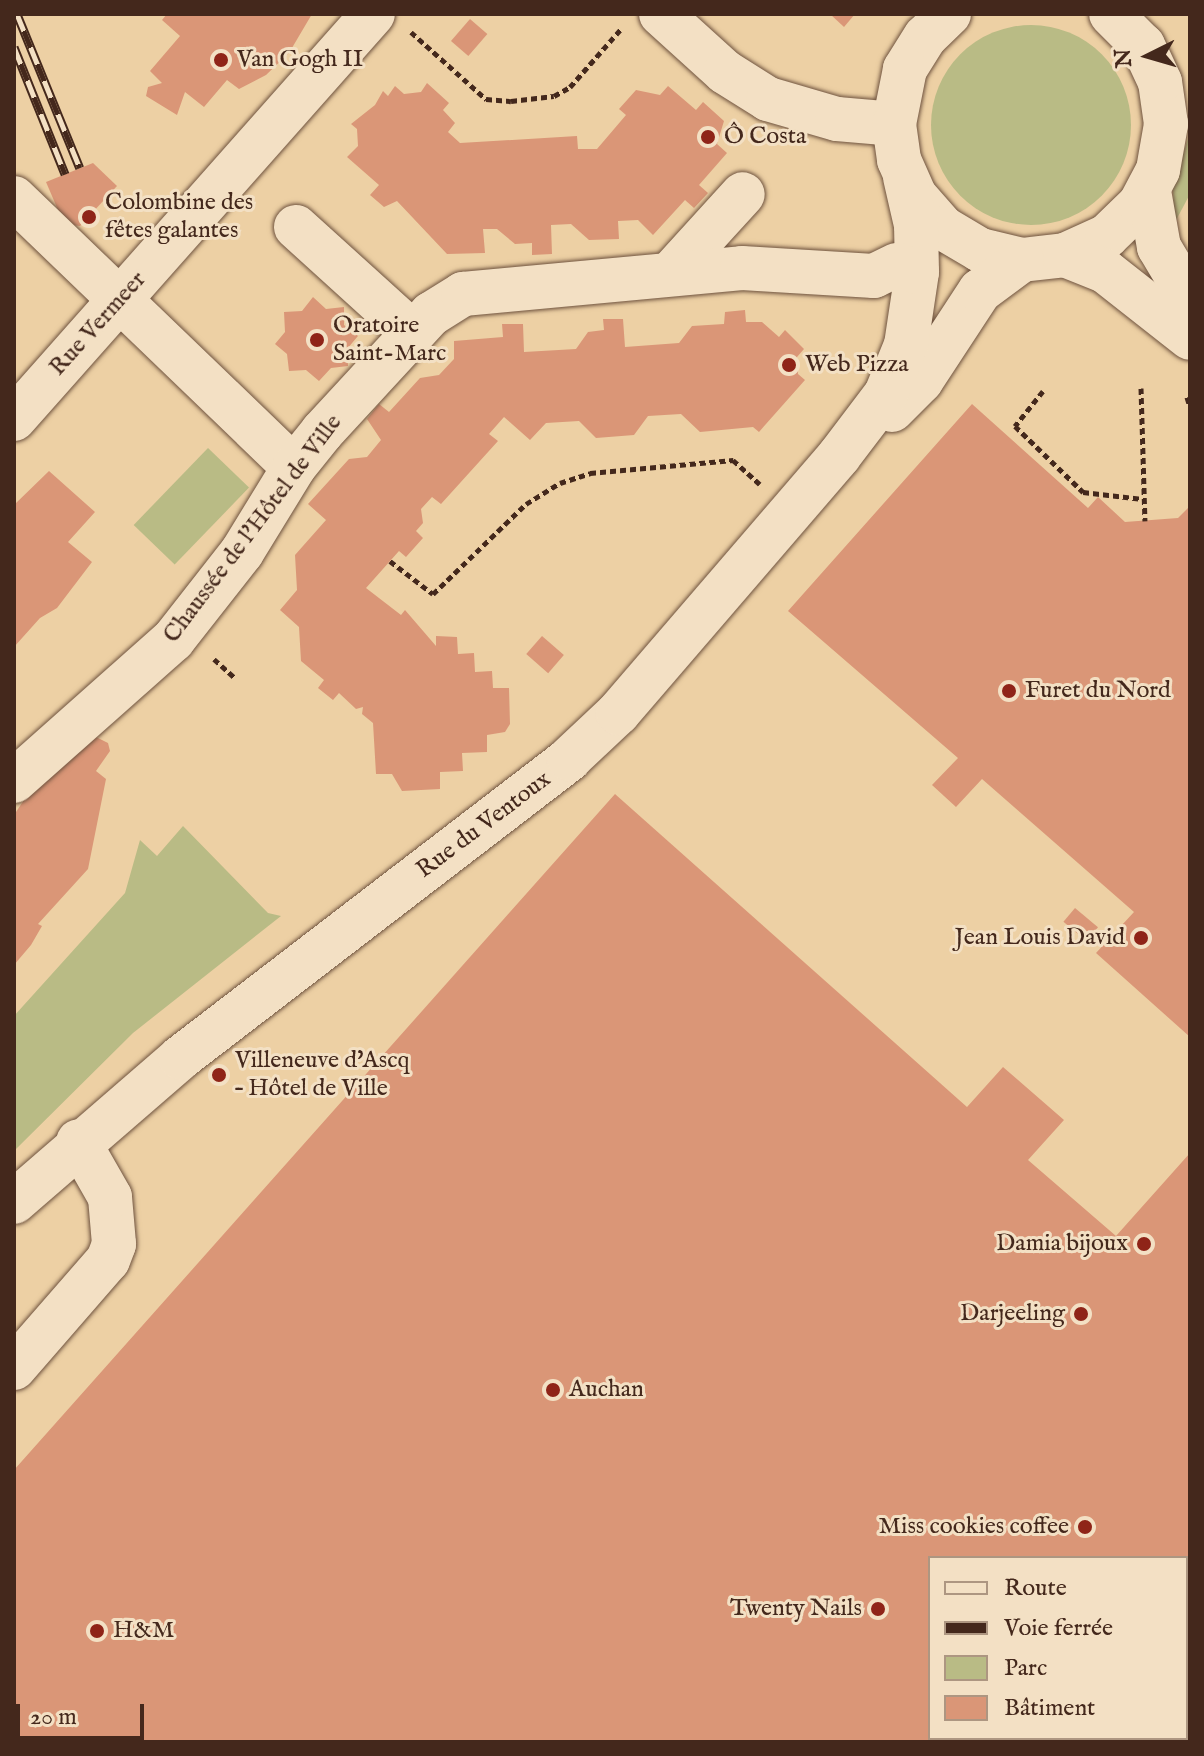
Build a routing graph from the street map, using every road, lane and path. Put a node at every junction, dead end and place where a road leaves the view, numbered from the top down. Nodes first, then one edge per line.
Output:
1 (949, 14) edge
2 (1111, 14) edge
3 (388, 19) edge
4 (643, 19) edge
5 (1177, 85) edge
6 (894, 124) junction
7 (905, 177) junction
8 (1149, 191) junction
9 (743, 194) dead end
10 (14, 198) edge
11 (296, 227) dead end
12 (1065, 255) junction
13 (1022, 260) junction
14 (897, 265) dead end
15 (672, 272) junction
16 (1190, 299) edge
17 (118, 302) junction
18 (413, 333) junction
19 (1190, 338) edge
20 (1141, 388) dead end
21 (1043, 391) dead end
22 (1187, 397) dead end
23 (1190, 407) edge
24 (14, 419) edge
25 (839, 456) junction
26 (294, 467) junction
27 (1143, 499) junction
28 (790, 511) junction
29 (1145, 521) dead end
30 (390, 561) dead end
31 (14, 781) edge
32 (78, 1141) junction
33 (14, 1202) edge
34 (14, 1368) edge

1 - 6 street
2 - 5 street
3 - 4 path
3 - 17 street, Rue Vermeer
4 - 6 street
5 - 8 street
6 - 7 street, Rue du Ventoux
7 - 13 street
7 - 25 street, Rue du Ventoux
8 - 12 street
8 - 16 street
9 - 15 street
10 - 17 street
11 - 18 street
12 - 13 street
12 - 19 street
13 - 25 street, Rue du Ventoux
14 - 15 street, Chaussée de l'Hôtel de Ville
15 - 18 street, Chaussée de l'Hôtel de Ville
17 - 24 street, Rue Vermeer
17 - 26 street
18 - 26 street, Chaussée de l'Hôtel de Ville
20 - 27 path
21 - 27 path
22 - 23 path
25 - 28 street, Rue du Ventoux
26 - 31 street, Chaussée de l'Hôtel de Ville
27 - 29 path
28 - 30 path
28 - 32 street, Rue du Ventoux
32 - 33 street, Rue du Ventoux
32 - 34 street

